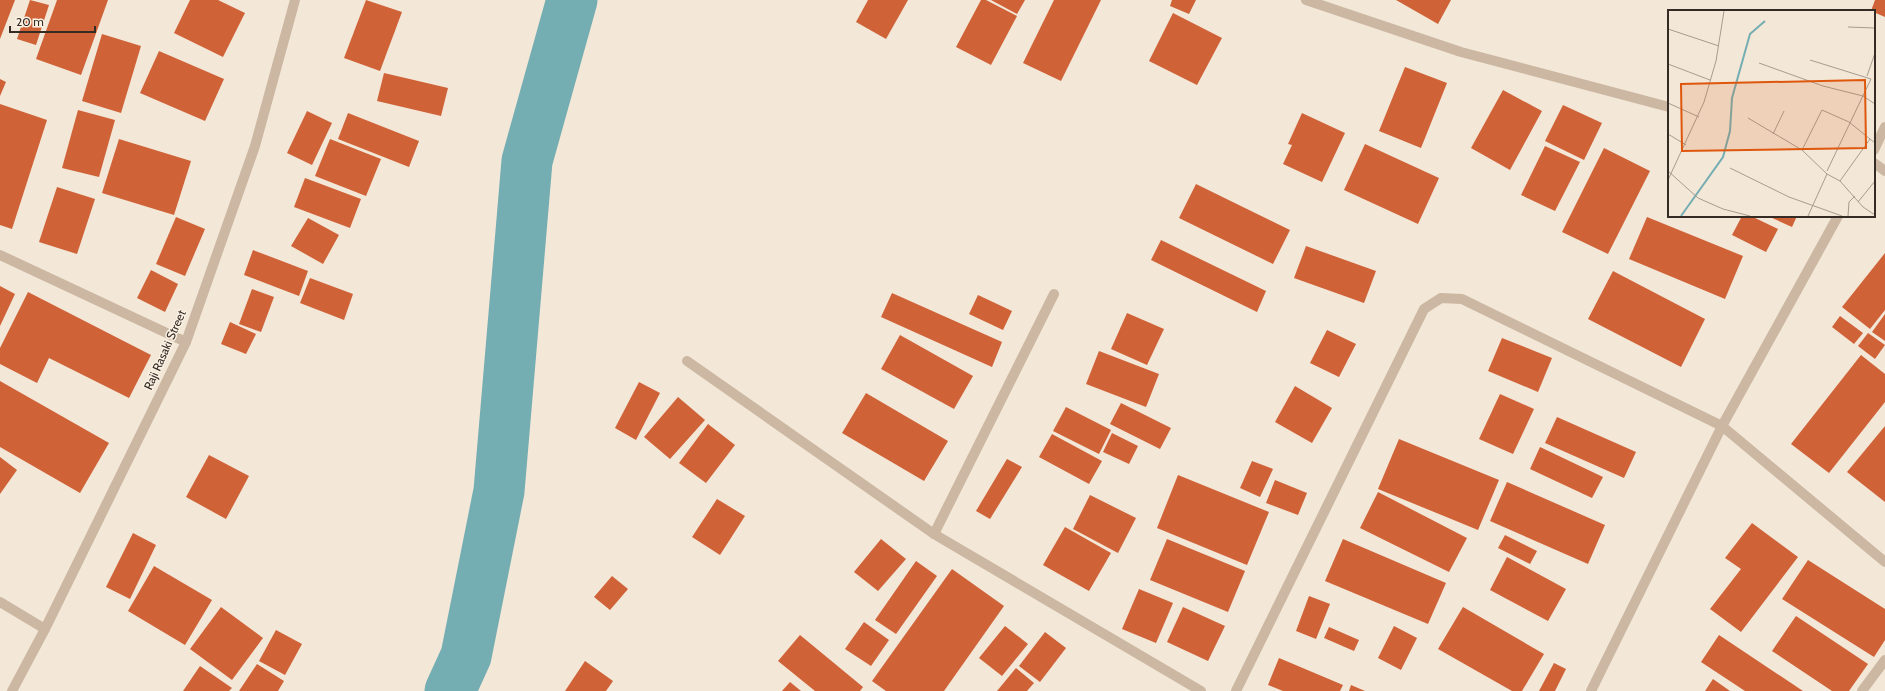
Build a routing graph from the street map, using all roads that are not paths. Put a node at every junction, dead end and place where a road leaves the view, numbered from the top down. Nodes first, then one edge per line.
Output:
1 (295, 0) edge
2 (1306, 0) edge
3 (1668, 107) edge
4 (1885, 128) edge
5 (1875, 148) edge
6 (1875, 164) edge
7 (1885, 171) edge
8 (1837, 217) edge
9 (0, 255) edge
10 (1054, 294) dead end
11 (186, 342) junction
12 (687, 361) dead end
13 (1722, 426) junction
14 (934, 534) junction
15 (1885, 562) edge
16 (0, 602) edge
17 (45, 630) junction
18 (1885, 660) edge
19 (12, 691) edge
20 (1201, 691) edge
21 (1236, 691) edge
22 (1591, 691) edge
23 (1862, 691) edge

1 - 11 street, Raji Rasaki Street
2 - 3 street
4 - 5 street
6 - 7 street
8 - 13 street
9 - 11 street
10 - 14 street
11 - 17 street, Raji Rasaki Street
12 - 14 street
13 - 15 street
13 - 21 street
13 - 22 street
14 - 20 street
16 - 17 street
17 - 19 street, Raji Rasaki Street
18 - 23 street

